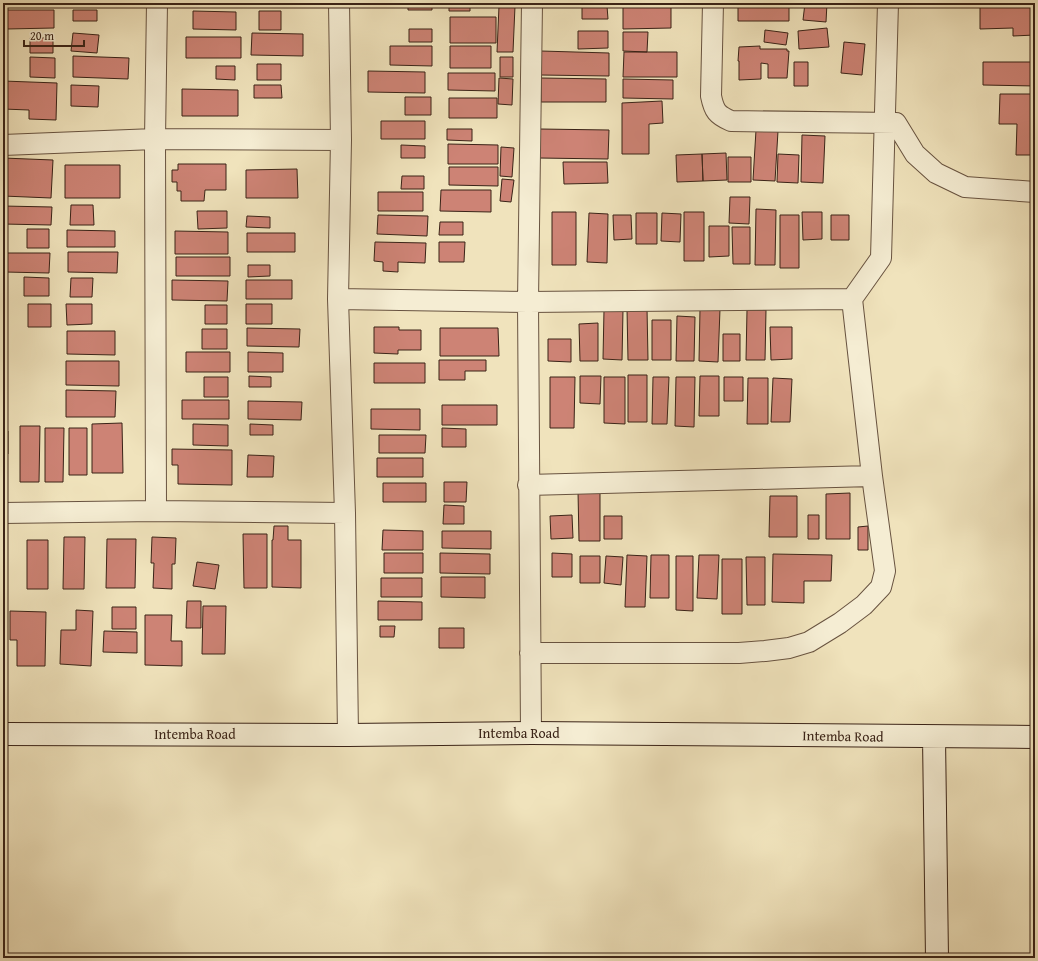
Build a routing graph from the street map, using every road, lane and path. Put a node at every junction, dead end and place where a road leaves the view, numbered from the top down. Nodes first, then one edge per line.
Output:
1 (157, 3) edge
2 (339, 3) edge
3 (532, 3) edge
4 (713, 3) edge
5 (888, 3) edge
6 (884, 122) junction
7 (156, 140) junction
8 (340, 140) junction
9 (3, 146) edge
10 (1035, 192) edge
11 (338, 299) junction
12 (852, 299) junction
13 (528, 302) junction
14 (872, 476) junction
15 (528, 485) junction
16 (156, 511) junction
17 (3, 513) edge
18 (345, 513) junction
19 (530, 653) junction
20 (531, 733) junction
21 (3, 734) edge
22 (348, 735) junction
23 (934, 737) junction
24 (1035, 737) edge
25 (937, 958) edge

1 - 7 street
2 - 8 street
3 - 13 street
4 - 6 street
5 - 6 street
6 - 10 street
6 - 12 street
7 - 8 street
7 - 9 street
7 - 16 street
8 - 11 street
11 - 13 street
11 - 18 street
12 - 13 street
12 - 14 street
13 - 15 street
14 - 15 street
14 - 19 street
15 - 19 street
16 - 17 street
16 - 18 street
18 - 22 street
19 - 20 street
20 - 22 street, Intemba Road
20 - 23 street, Intemba Road
21 - 22 street, Intemba Road
23 - 24 street, Intemba Road
23 - 25 street

